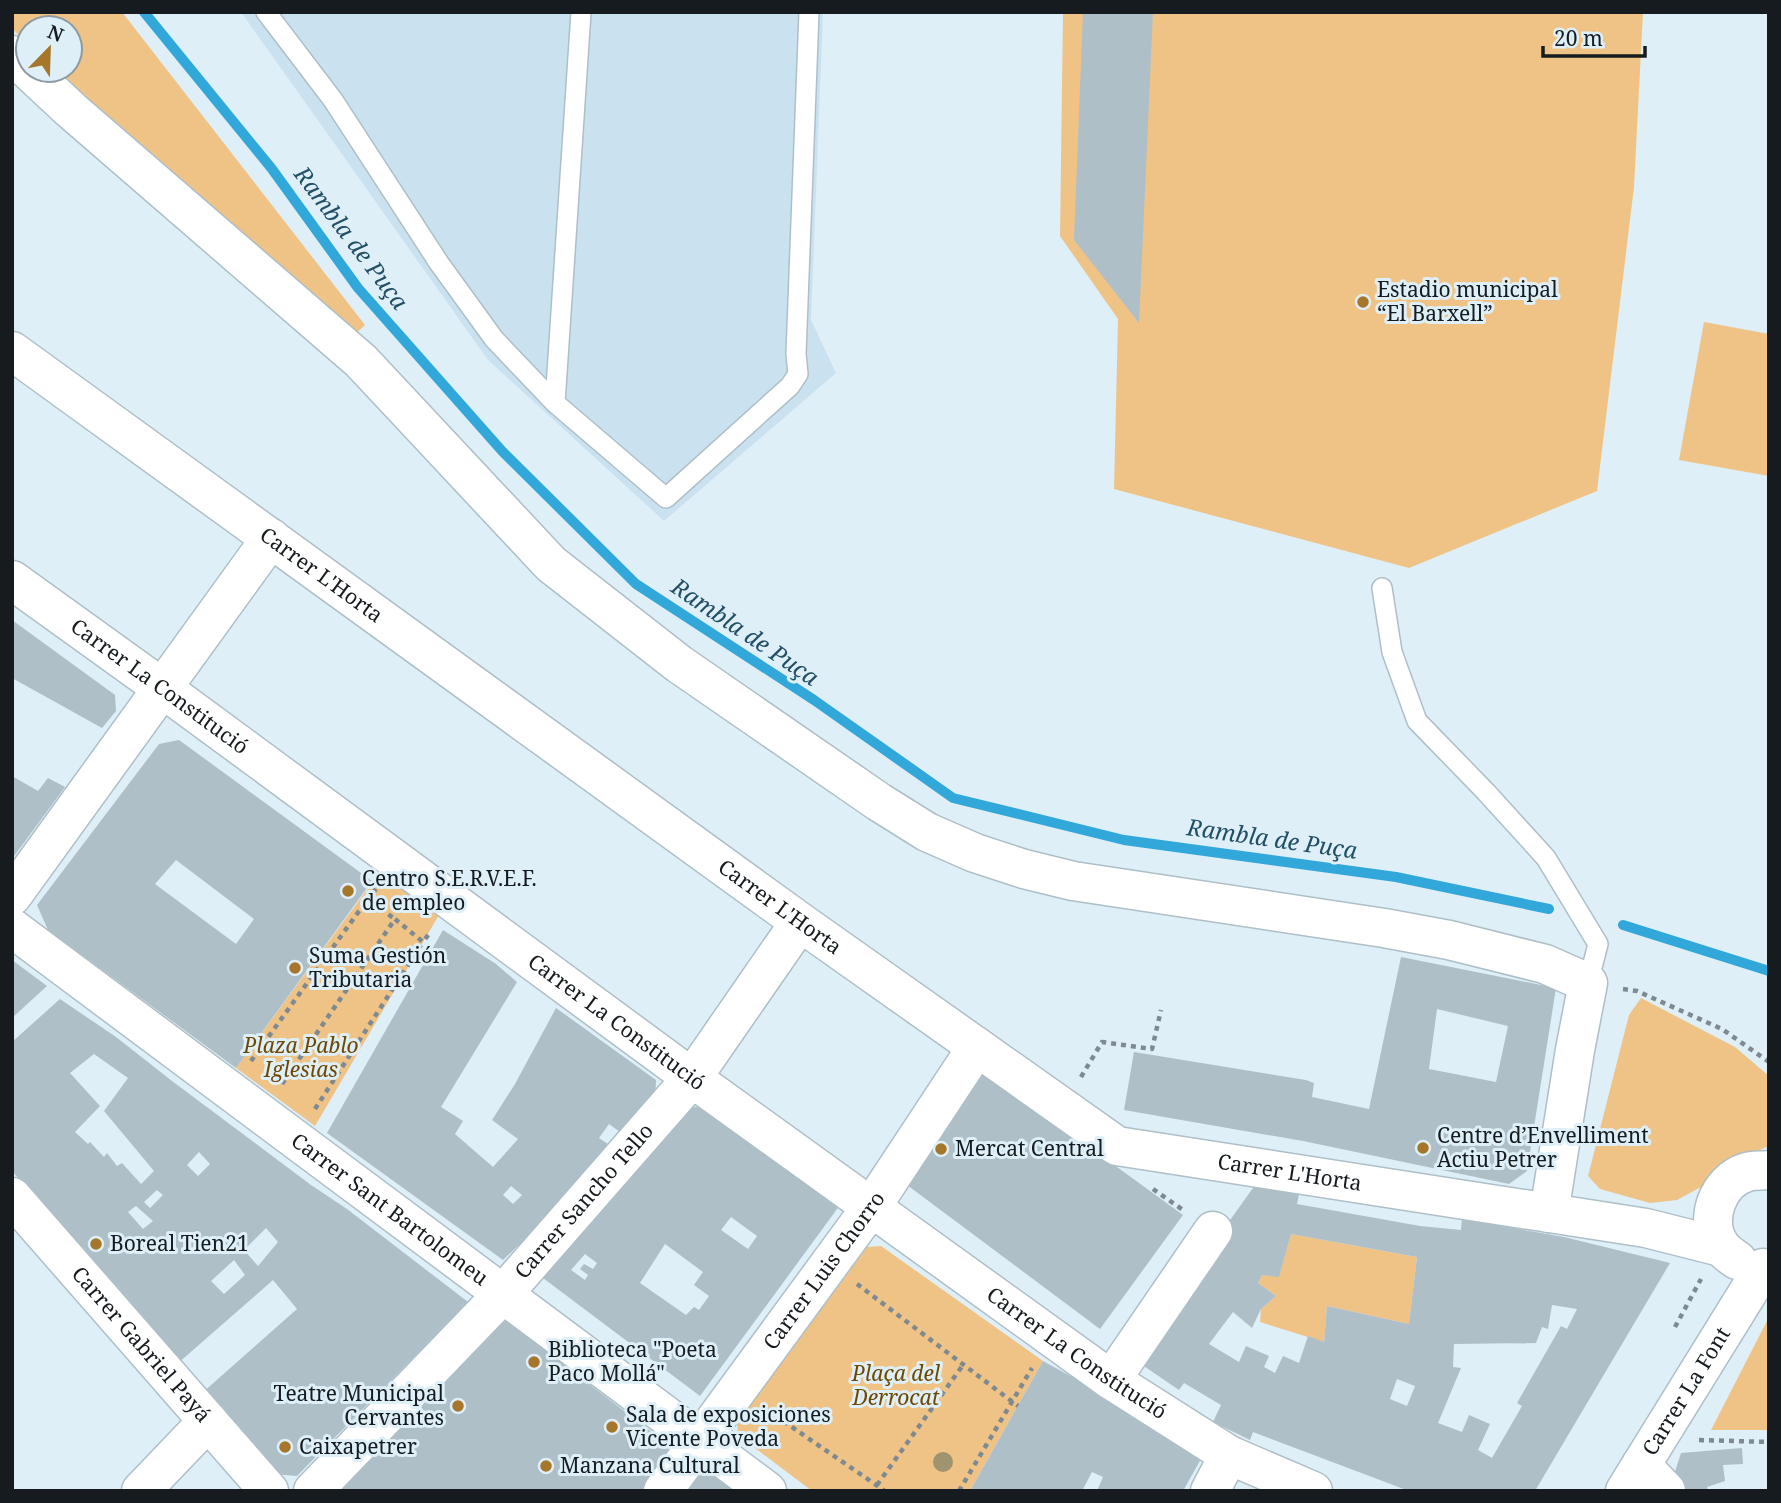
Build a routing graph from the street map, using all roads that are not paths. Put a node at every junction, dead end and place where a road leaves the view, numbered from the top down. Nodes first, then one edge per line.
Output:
1 (266, 12) edge
2 (581, 12) edge
3 (809, 12) edge
4 (12, 55) edge
5 (12, 351) edge
6 (555, 403) junction
7 (271, 538) junction
8 (12, 580) edge
9 (1382, 588) dead end
10 (162, 688) junction
11 (12, 896) edge
12 (800, 922) junction
13 (12, 928) edge
14 (1588, 983) junction
15 (978, 1047) junction
16 (692, 1078) junction
17 (1769, 1170) edge
18 (12, 1197) edge
19 (872, 1206) junction
20 (1714, 1206) junction
21 (1549, 1213) junction
22 (1646, 1228) junction
23 (1213, 1231) dead end
24 (1748, 1261) edge
25 (503, 1294) junction
26 (1111, 1380) junction
27 (208, 1421) junction
28 (700, 1441) junction
29 (1229, 1455) junction
30 (1647, 1472) edge
31 (141, 1491) edge
32 (270, 1491) edge
33 (313, 1491) edge
34 (663, 1491) edge
35 (767, 1491) edge
36 (1210, 1491) edge
37 (1313, 1491) edge

1 - 6 lane
2 - 6 lane
3 - 6 lane
4 - 14 street
5 - 7 street, Carrer L'Horta
7 - 10 street
7 - 12 street, Carrer L'Horta
8 - 10 street, Carrer La Constitució
9 - 14 lane
10 - 11 street
10 - 16 street, Carrer La Constitució
12 - 15 street, Carrer L'Horta
12 - 16 street, Carrer Sancho Tello
13 - 25 street, Carrer Sant Bartolomeu
14 - 21 street
15 - 19 street, Carrer Luis Chorro
15 - 21 street, Carrer L'Horta
16 - 19 street, Carrer La Constitució
16 - 25 street, Carrer Sancho Tello
17 - 20 street
18 - 27 street, Carrer Gabriel Payá
19 - 26 street, Carrer La Constitució
19 - 28 street, Carrer Luis Chorro
20 - 22 street, Carrer L'Horta
20 - 24 street
21 - 22 street, Carrer L'Horta
22 - 24 street, Carrer L'Horta
23 - 26 street
24 - 30 street, Carrer La Font
25 - 28 street, Carrer Sant Bartolomeu
25 - 33 street, Carrer Sancho Tello
26 - 29 street, Carrer La Constitució
27 - 31 street
27 - 32 street, Carrer Gabriel Payá
28 - 34 street, Carrer Luis Chorro
28 - 35 street, Carrer Sant Bartolomeu
29 - 36 street
29 - 37 street, Carrer La Constitució

